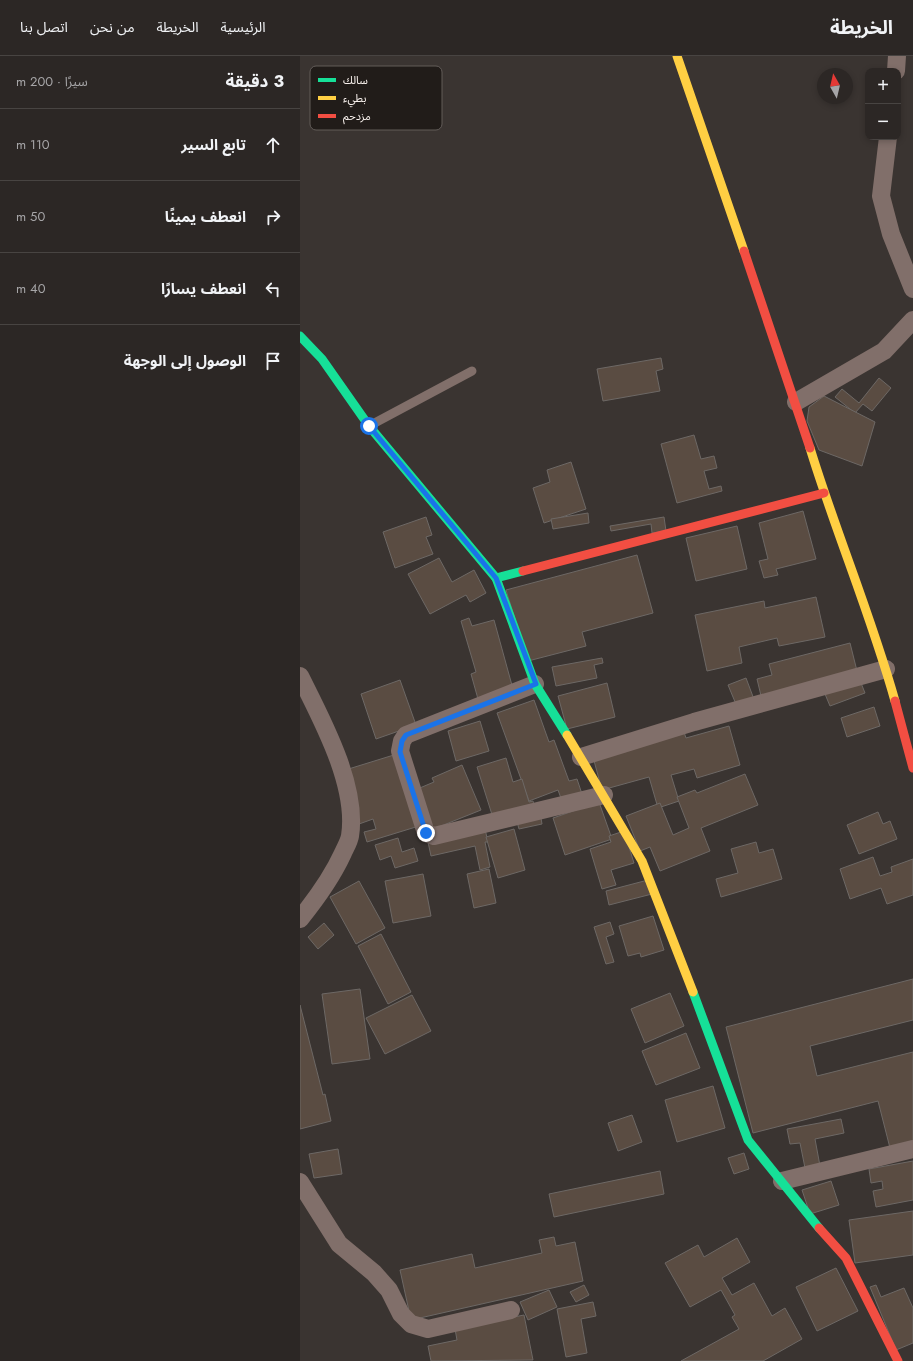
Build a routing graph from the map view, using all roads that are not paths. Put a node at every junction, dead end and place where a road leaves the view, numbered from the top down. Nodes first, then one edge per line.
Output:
1 (677, 56) edge
2 (897, 56) edge
3 (896, 68) edge
4 (888, 140) edge
5 (913, 289) edge
6 (913, 320) edge
7 (300, 336) edge
8 (472, 372) dead end
9 (796, 402) junction
10 (369, 426) junction
11 (824, 493) junction
12 (496, 578) junction
13 (886, 669) junction
14 (300, 676) edge
15 (536, 684) junction
16 (581, 757) junction
17 (913, 768) edge
18 (604, 795) junction
19 (300, 919) edge
20 (913, 1149) edge
21 (782, 1181) junction
22 (300, 1182) edge
23 (511, 1310) dead end
24 (898, 1361) edge

1 - 9 street
2 - 3 street
4 - 5 street
6 - 9 street
7 - 10 street
8 - 10 lane
9 - 11 street
10 - 12 street
11 - 12 street
11 - 13 street
12 - 15 street
13 - 16 street
13 - 17 street
14 - 19 street
15 - 16 street
15 - 18 street
16 - 18 street
18 - 21 street
20 - 21 street
21 - 24 street
22 - 23 street

